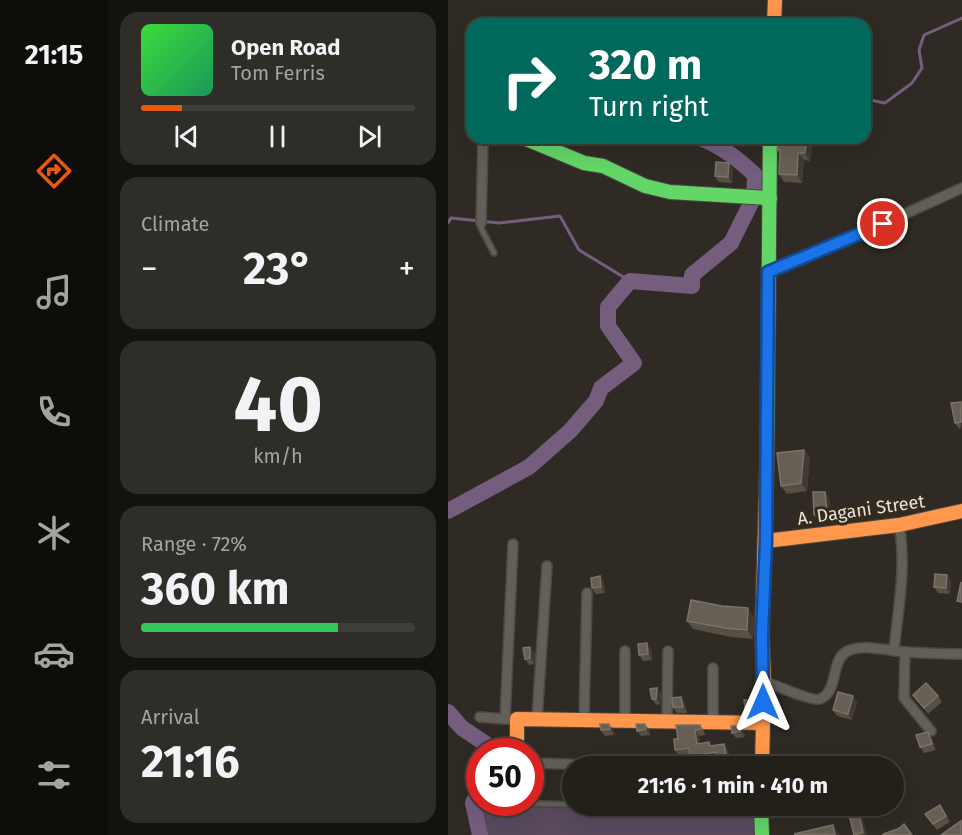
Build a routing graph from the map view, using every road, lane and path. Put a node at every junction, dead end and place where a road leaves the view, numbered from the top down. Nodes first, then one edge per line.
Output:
1 (775, 0) edge
2 (774, 18) edge
3 (483, 144) edge
4 (540, 144) edge
5 (769, 144) edge
6 (961, 188) edge
7 (762, 198) junction
8 (481, 218) joint
9 (494, 253) dead end
10 (768, 272) junction
11 (961, 511) edge
12 (899, 525) junction
13 (766, 541) junction
14 (513, 543) dead end
15 (547, 566) dead end
16 (587, 593) dead end
17 (625, 651) dead end
18 (668, 651) dead end
19 (894, 651) junction
20 (905, 652) junction
21 (961, 654) edge
22 (713, 668) dead end
23 (764, 681) junction
24 (480, 717) dead end
25 (511, 719) junction
26 (537, 719) junction
27 (584, 720) junction
28 (625, 720) junction
29 (667, 721) junction
30 (713, 721) junction
31 (763, 723) junction
32 (931, 731) dead end
33 (514, 738) edge
34 (762, 756) edge
35 (544, 763) edge
36 (562, 764) edge
37 (544, 804) edge
38 (562, 804) edge
39 (761, 816) edge
40 (762, 835) edge

1 - 2 street
3 - 8 street
4 - 7 street
5 - 7 street
6 - 10 street
7 - 10 street
8 - 9 lane
10 - 13 street
11 - 12 street, A. Dagani Street
12 - 13 street, A. Dagani Street
12 - 19 street
13 - 23 street
14 - 25 street
15 - 26 street
16 - 27 street
17 - 28 street
18 - 29 street
19 - 20 street
19 - 23 street
20 - 21 street
20 - 32 street
22 - 30 street
23 - 31 street
24 - 25 street
25 - 26 street
25 - 33 street
26 - 27 street
27 - 28 street
28 - 29 street
29 - 30 street
30 - 31 street
31 - 34 street
35 - 36 street
37 - 38 lane
39 - 40 street

